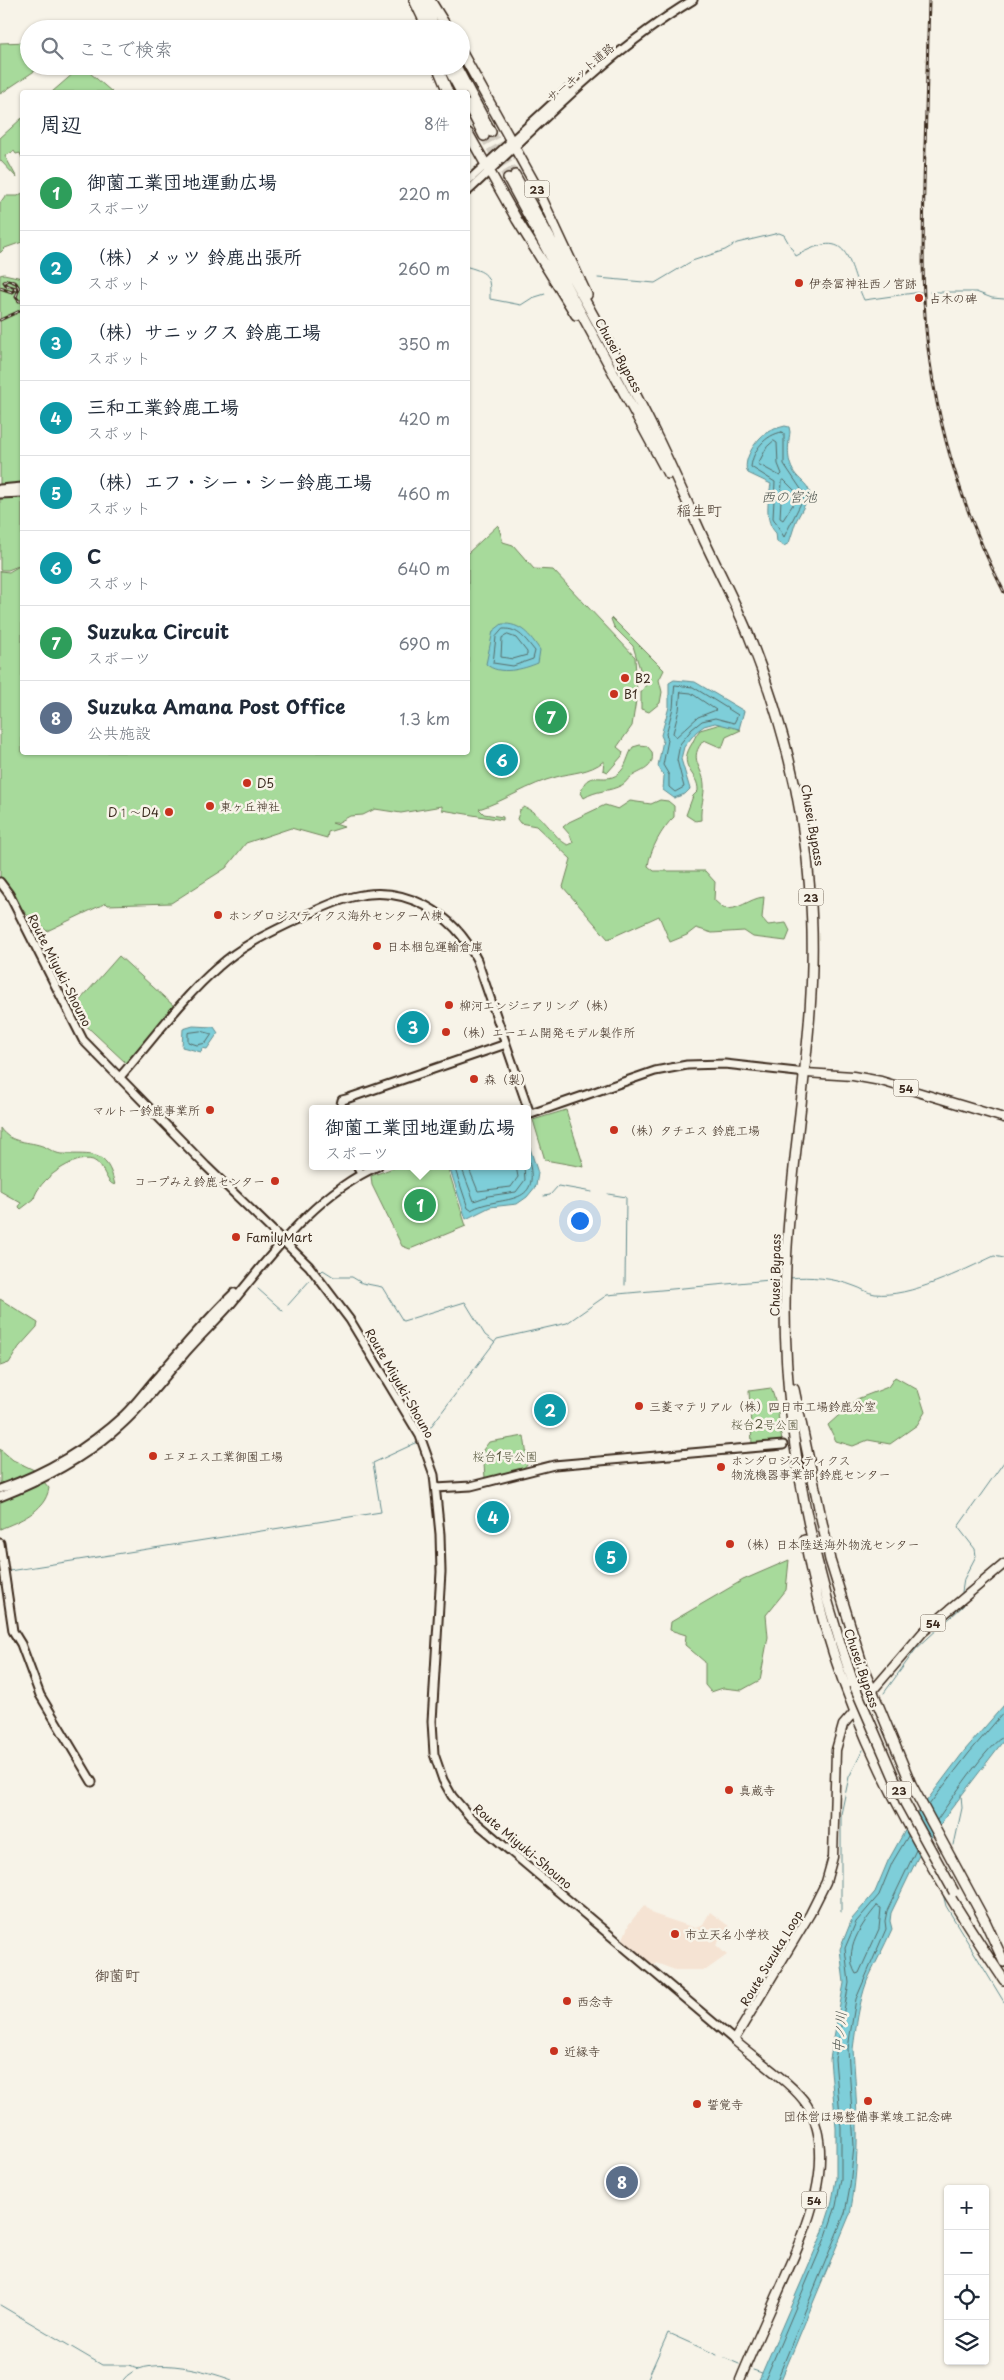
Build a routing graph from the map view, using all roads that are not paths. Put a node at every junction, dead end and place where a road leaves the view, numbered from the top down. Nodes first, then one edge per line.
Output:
1 (413, 0) edge
2 (423, 0) edge
3 (430, 0) edge
4 (693, 0) edge
5 (419, 20) edge
6 (423, 20) edge
7 (432, 20) edge
8 (442, 20) edge
9 (470, 67) edge
10 (441, 75) edge
11 (452, 75) edge
12 (460, 75) edge
13 (447, 90) edge
14 (460, 90) edge
15 (467, 90) edge
16 (470, 96) edge
17 (470, 108) edge
18 (470, 137) edge
19 (512, 143) junction
20 (487, 167) junction
21 (470, 180) edge
22 (470, 188) edge
23 (602, 333) junction
24 (626, 395) junction
25 (20, 486) edge
26 (0, 489) edge
27 (20, 493) edge
28 (0, 494) edge
29 (706, 544) junction
30 (0, 882) edge
31 (506, 1044) junction
32 (806, 1073) junction
33 (120, 1078) junction
34 (340, 1105) edge
35 (526, 1105) edge
36 (531, 1113) edge
37 (1004, 1118) edge
38 (359, 1170) edge
39 (370, 1170) edge
40 (361, 1174) junction
41 (283, 1240) junction
42 (252, 1276) junction
43 (786, 1337) junction
44 (783, 1445) dead end
45 (436, 1488) junction
46 (0, 1489) edge
47 (0, 1497) edge
48 (0, 1543) edge
49 (810, 1546) junction
50 (1004, 1564) edge
51 (872, 1692) junction
52 (854, 1710) junction
53 (92, 1782) dead end
54 (1004, 1962) edge
55 (1004, 1980) edge
56 (734, 2040) junction
57 (740, 2380) edge

1 - 5 highway
1 - 6 highway
2 - 7 highway
3 - 8 highway
4 - 19 street
9 - 19 highway, 23
10 - 13 highway
11 - 14 highway
12 - 15 highway
16 - 17 highway
18 - 20 highway
19 - 20 street
19 - 23 highway, 23
20 - 21 street
20 - 22 street
20 - 24 highway, 23
23 - 24 highway, Chusei Bypass / 23
23 - 29 highway, Chusei Bypass / 23
24 - 29 highway, Chusei Bypass / 23
25 - 26 street
27 - 28 street
29 - 32 highway, Chusei Bypass / 23
30 - 33 street, Route Miyuki-Shouno
31 - 33 street
31 - 34 street
31 - 35 street
32 - 36 street
32 - 37 main road, 54
32 - 43 highway, Chusei Bypass / 23
33 - 41 street, Route Miyuki-Shouno
38 - 40 street
39 - 40 street
40 - 41 street
41 - 42 street
41 - 45 street, Route Miyuki-Shouno
42 - 46 street
42 - 47 street
43 - 49 highway, Chusei Bypass / 23
43 - 51 highway
44 - 45 street
45 - 56 street, Route Miyuki-Shouno
48 - 53 street
49 - 52 highway, 23
49 - 55 highway, Chusei Bypass / 23, bridge
50 - 51 main road, Route Suzuka Loop / 54
51 - 52 main road, Route Suzuka Loop / 54
51 - 54 highway
52 - 55 highway
52 - 56 main road, Route Suzuka Loop / 54
56 - 57 main road, 54

